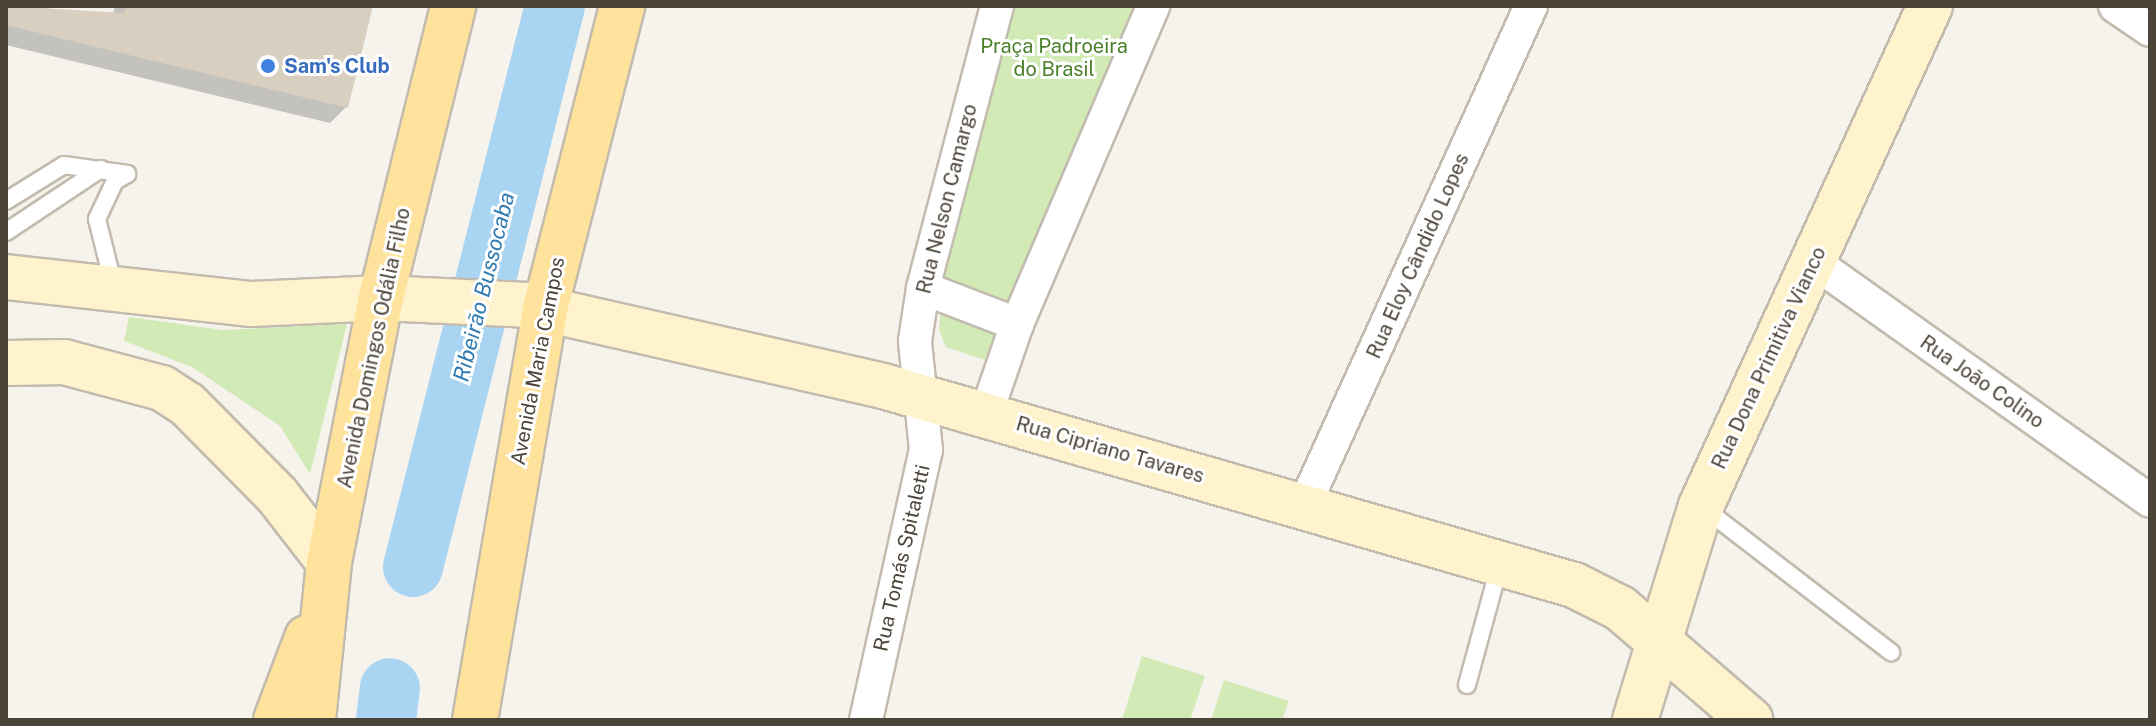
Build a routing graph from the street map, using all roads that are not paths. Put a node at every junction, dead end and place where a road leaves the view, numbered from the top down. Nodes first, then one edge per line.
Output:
1 (453, 6) edge
2 (622, 6) edge
3 (997, 6) edge
4 (1153, 6) edge
5 (1531, 6) edge
6 (1930, 6) edge
7 (2115, 6) edge
8 (2150, 30) edge
9 (101, 169) junction
10 (6, 201) edge
11 (6, 232) edge
12 (1814, 262) junction
13 (6, 277) edge
14 (923, 288) junction
15 (120, 294) junction
16 (392, 298) junction
17 (536, 307) junction
18 (1017, 324) junction
19 (6, 363) edge
20 (917, 394) junction
21 (986, 414) junction
22 (2150, 501) edge
23 (1304, 506) junction
24 (1701, 506) junction
25 (1500, 561) junction
26 (328, 577) junction
27 (1657, 640) junction
28 (1891, 652) dead end
29 (1467, 685) dead end
30 (314, 706) edge
31 (276, 720) edge
32 (475, 720) edge
33 (866, 720) edge
34 (1635, 720) edge
35 (1750, 720) edge

1 - 16 main road, Avenida Domingos Odália Filho
2 - 17 main road, Avenida Maria Campos
3 - 14 street, Rua Nelson Camargo
4 - 18 street
5 - 23 street, Rua Eloy Cândido Lopes
6 - 12 main road, Rua Dona Primitiva Vianco
7 - 8 street
9 - 10 lane
9 - 11 lane
9 - 15 lane
12 - 22 street, Rua João Colino
12 - 24 main road, Rua Dona Primitiva Vianco
13 - 15 main road, Rua Cipriano Tavares
14 - 18 street
14 - 20 street, Rua Nelson Camargo
15 - 16 main road, Rua Cipriano Tavares
16 - 17 main road, Rua Cipriano Tavares
16 - 26 main road, Avenida Domingos Odália Filho
17 - 20 main road, Rua Cipriano Tavares
17 - 32 main road, Avenida Maria Campos
18 - 21 street
19 - 26 main road
20 - 21 main road, Rua Cipriano Tavares
20 - 33 street, Rua Tomás Spitaletti
21 - 23 main road, Rua Cipriano Tavares
23 - 25 main road, Rua Cipriano Tavares
24 - 27 main road, Rua Dona Primitiva Vianco
24 - 28 lane
25 - 27 main road, Rua Cipriano Tavares
25 - 29 lane
26 - 30 main road, Avenida Domingos Odália Filho
26 - 31 main road
27 - 34 main road, Rua Dona Primitiva Vianco
27 - 35 main road, Rua Cipriano Tavares

